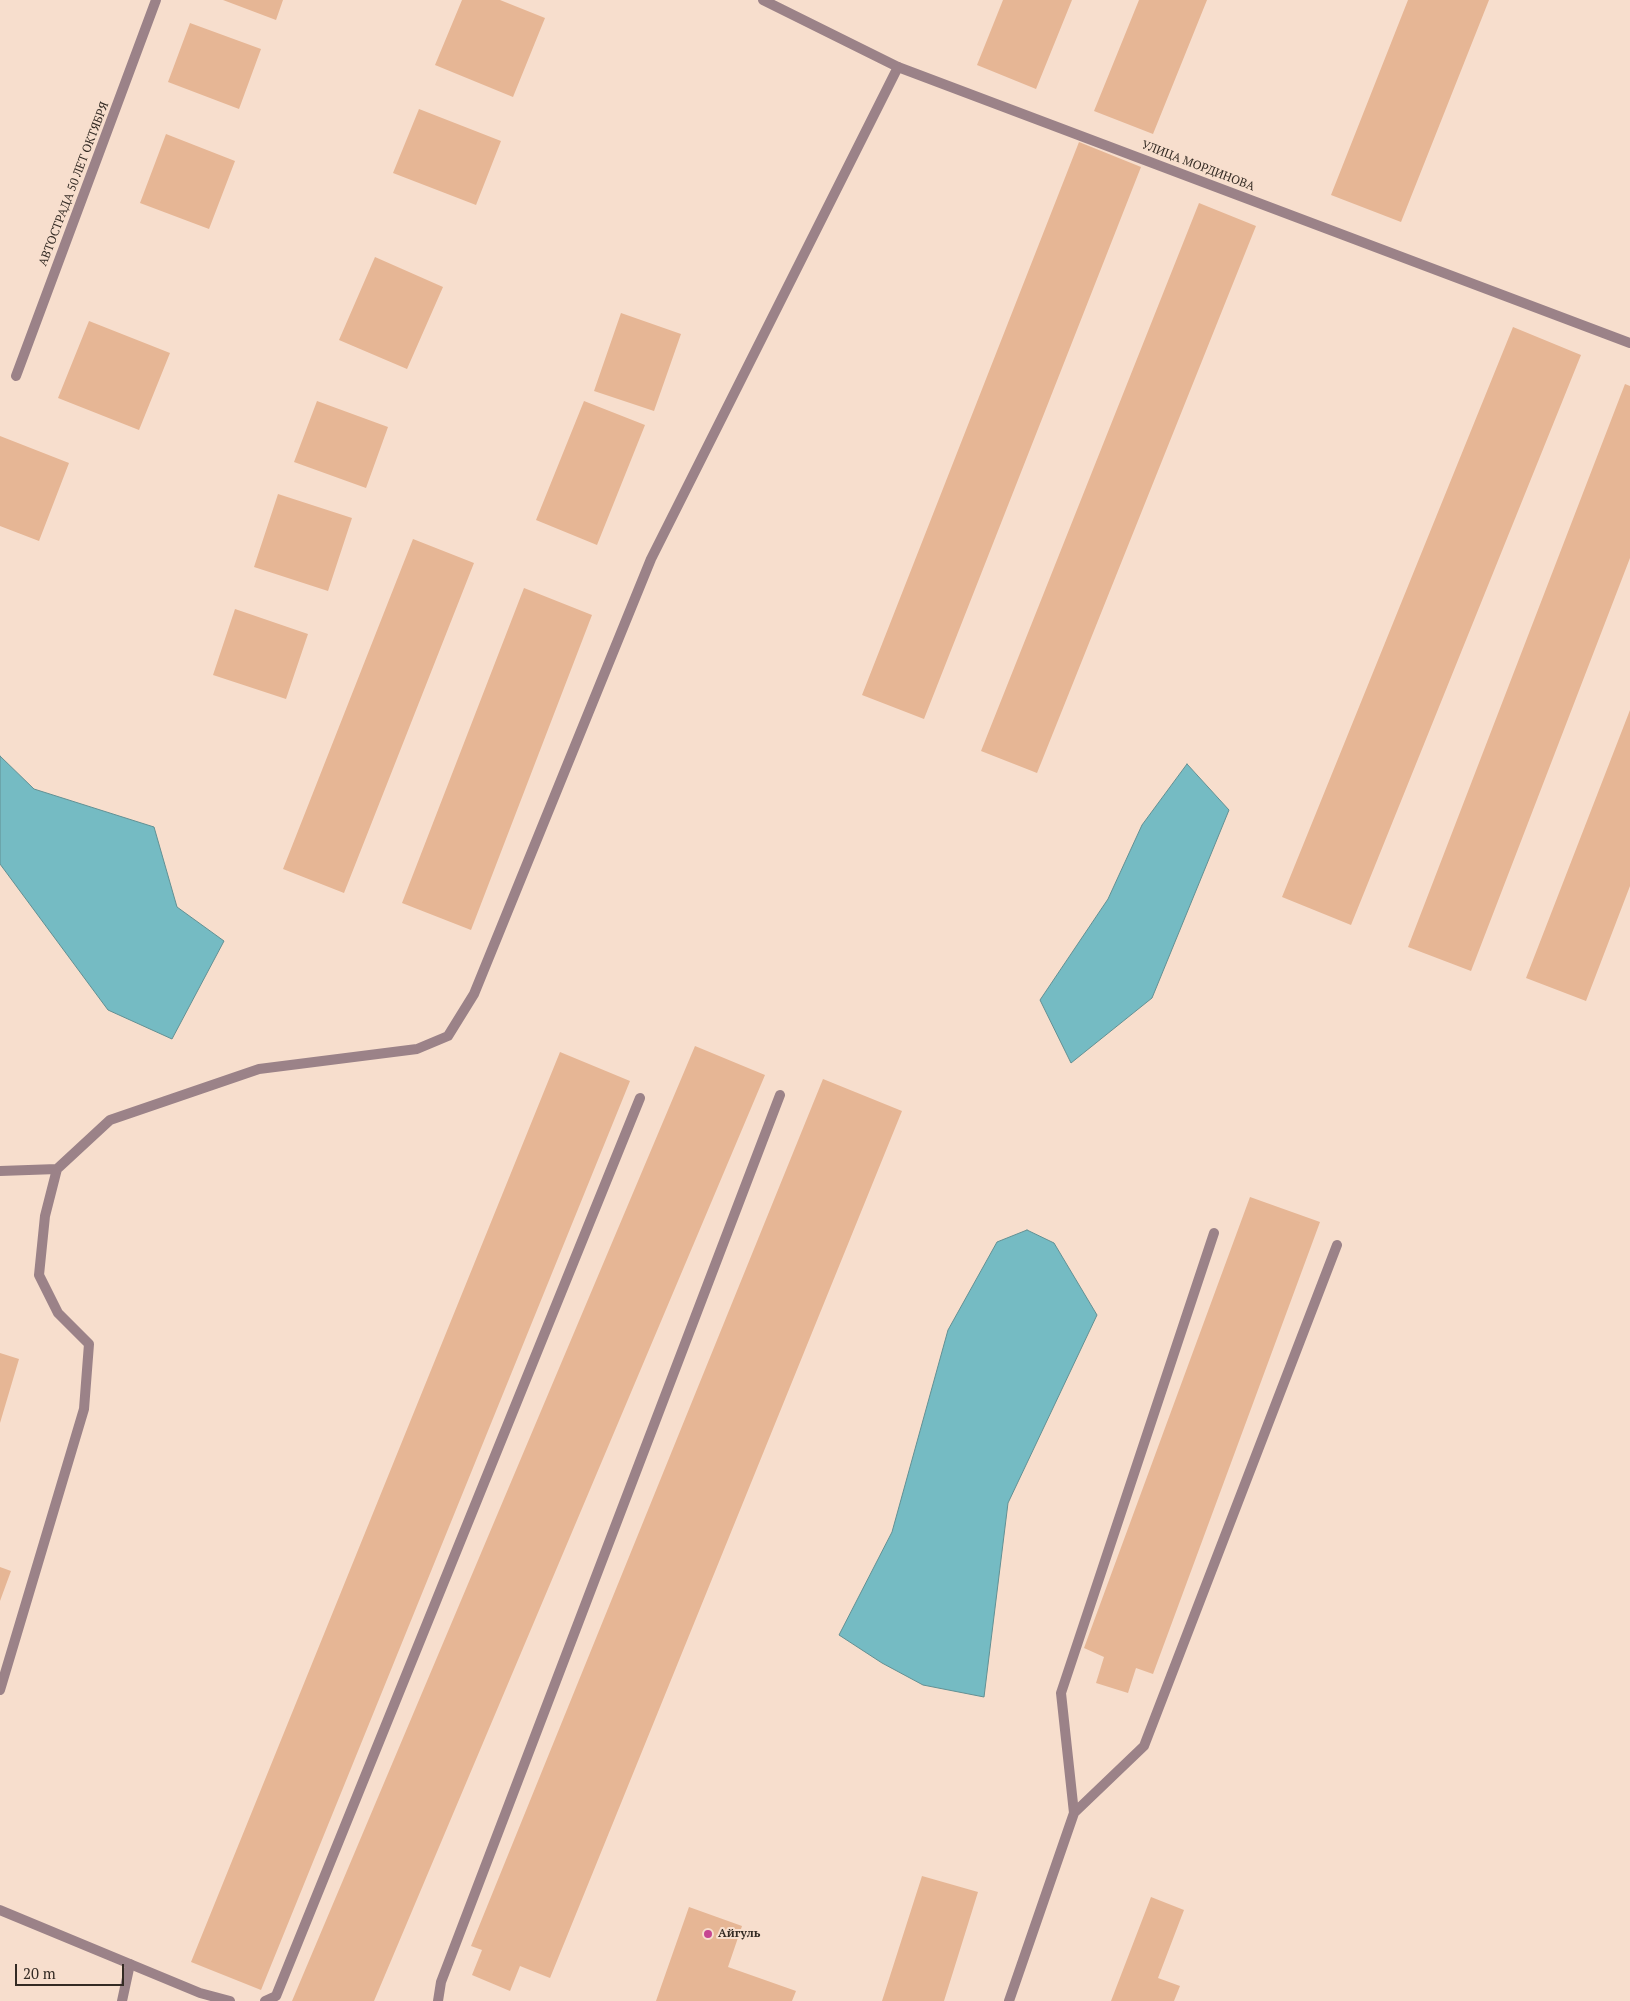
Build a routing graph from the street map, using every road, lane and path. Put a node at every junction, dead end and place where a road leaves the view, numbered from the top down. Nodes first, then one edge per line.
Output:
1 (156, 0) edge
2 (763, 0) edge
3 (898, 67) junction
4 (1630, 342) edge
5 (16, 376) dead end
6 (780, 1095) dead end
7 (640, 1098) dead end
8 (57, 1170) junction
9 (0, 1171) edge
10 (1214, 1233) dead end
11 (1337, 1245) dead end
12 (0, 1690) edge
13 (1074, 1813) junction
14 (0, 1910) edge
15 (130, 1964) junction
16 (122, 2001) edge
17 (230, 2001) edge
18 (265, 2001) edge
19 (438, 2001) edge
20 (1009, 2001) edge

1 - 5 street, АВТОСТРАДА 50 ЛЕТ ОКТЯБРЯ
2 - 3 street, УЛИЦА МОРДИНОВА
3 - 4 street, УЛИЦА МОРДИНОВА
3 - 8 street
6 - 19 street
7 - 18 street
8 - 9 street
8 - 12 street
10 - 13 street
11 - 13 street
13 - 20 street
14 - 15 street
15 - 16 street
15 - 17 street

